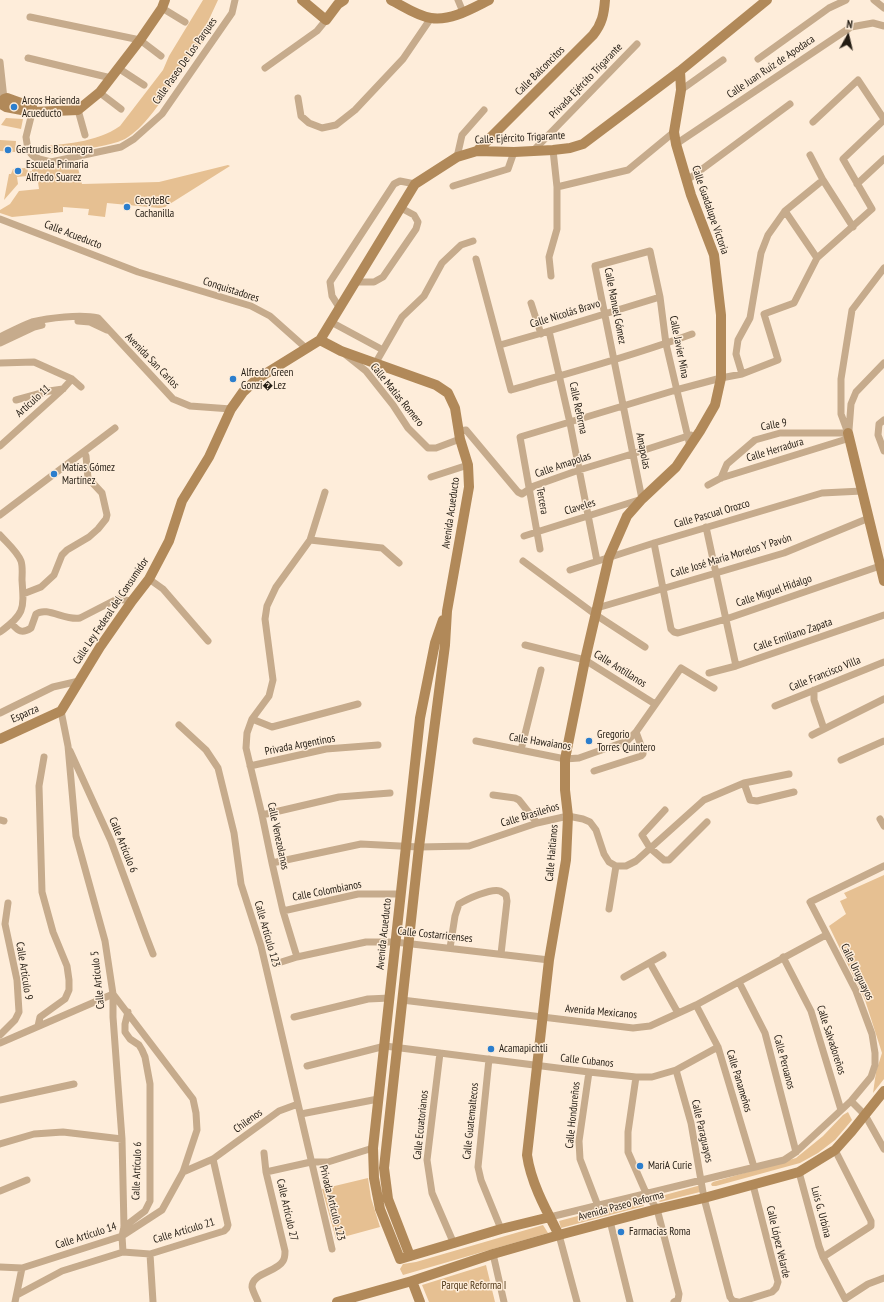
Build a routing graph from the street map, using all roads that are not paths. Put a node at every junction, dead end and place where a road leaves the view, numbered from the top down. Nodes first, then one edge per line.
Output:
1 (235, 0) edge
2 (302, 0) edge
3 (344, 0) edge
4 (391, 0) edge
5 (458, 0) edge
6 (489, 0) edge
7 (605, 0) edge
8 (767, 0) edge
9 (846, 0) edge
10 (874, 0) edge
11 (163, 2) edge
12 (884, 8) edge
13 (463, 12) junction
14 (30, 17) dead end
15 (430, 18) junction
16 (326, 20) junction
17 (185, 22) dead end
18 (884, 26) edge
19 (140, 40) junction
20 (637, 44) dead end
21 (161, 56) dead end
22 (28, 58) dead end
23 (758, 59) dead end
24 (723, 60) dead end
25 (0, 62) edge
26 (118, 68) junction
27 (265, 68) dead end
28 (680, 71) junction
29 (111, 78) junction
30 (144, 85) dead end
31 (681, 90) junction
32 (100, 92) junction
33 (298, 98) dead end
34 (1, 102) edge
35 (790, 104) dead end
36 (121, 109) dead end
37 (34, 110) junction
38 (78, 110) junction
39 (484, 110) dead end
40 (884, 120) edge
41 (813, 122) dead end
42 (674, 132) junction
43 (85, 135) dead end
44 (676, 144) junction
45 (554, 150) junction
46 (477, 151) junction
47 (533, 151) junction
48 (514, 152) junction
49 (810, 155) dead end
50 (457, 157) junction
51 (884, 159) edge
52 (823, 180) junction
53 (686, 181) junction
54 (415, 184) junction
55 (857, 184) junction
56 (453, 186) dead end
57 (557, 187) junction
58 (401, 208) junction
59 (786, 211) junction
60 (0, 218) edge
61 (853, 227) junction
62 (473, 241) dead end
63 (650, 251) joint
64 (476, 258) dead end
65 (817, 258) junction
66 (884, 268) edge
67 (138, 272) joint
68 (551, 276) dead end
69 (355, 282) junction
70 (660, 296) junction
71 (531, 303) dead end
72 (339, 307) junction
73 (605, 313) junction
74 (83, 318) junction
75 (330, 322) junction
76 (549, 331) junction
77 (542, 334) junction
78 (692, 334) dead end
79 (0, 337) edge
80 (320, 340) junction
81 (0, 343) edge
82 (666, 344) junction
83 (500, 345) junction
84 (307, 349) junction
85 (383, 350) junction
86 (341, 351) junction
87 (614, 360) junction
88 (0, 363) edge
89 (884, 363) edge
90 (374, 364) junction
91 (742, 374) junction
92 (560, 376) junction
93 (721, 378) junction
94 (72, 379) junction
95 (82, 387) dead end
96 (63, 389) junction
97 (676, 390) junction
98 (16, 400) dead end
99 (624, 406) junction
100 (231, 409) junction
101 (884, 420) edge
102 (570, 423) junction
103 (115, 428) dead end
104 (700, 431) junction
105 (459, 435) junction
106 (688, 436) junction
107 (849, 436) junction
108 (0, 446) edge
109 (690, 446) junction
110 (884, 451) edge
111 (84, 452) junction
112 (632, 454) junction
113 (468, 465) junction
114 (579, 470) junction
115 (431, 477) dead end
116 (721, 478) junction
117 (708, 485) dead end
118 (529, 489) junction
119 (862, 491) junction
120 (325, 492) dead end
121 (642, 499) junction
122 (0, 515) edge
123 (588, 516) junction
124 (869, 518) junction
125 (706, 527) junction
126 (536, 532) junction
127 (0, 535) edge
128 (524, 536) dead end
129 (310, 540) junction
130 (654, 543) junction
131 (540, 549) dead end
132 (609, 557) junction
133 (598, 561) junction
134 (523, 562) dead end
135 (399, 563) dead end
136 (882, 569) edge
137 (570, 570) dead end
138 (716, 573) junction
139 (149, 579) junction
140 (884, 581) edge
141 (663, 589) junction
142 (23, 594) junction
143 (132, 601) junction
144 (447, 611) junction
145 (596, 611) junction
146 (884, 615) edge
147 (726, 619) junction
148 (12, 624) junction
149 (0, 632) edge
150 (208, 641) dead end
151 (525, 645) dead end
152 (645, 646) dead end
153 (585, 660) junction
154 (884, 662) edge
155 (736, 666) junction
156 (541, 670) dead end
157 (709, 673) dead end
158 (79, 681) junction
159 (714, 688) dead end
160 (814, 690) junction
161 (884, 699) edge
162 (358, 704) dead end
163 (655, 704) junction
164 (775, 706) dead end
165 (60, 711) junction
166 (0, 713) edge
167 (252, 719) junction
168 (179, 725) dead end
169 (824, 729) junction
170 (636, 732) junction
171 (812, 735) dead end
172 (0, 738) edge
173 (476, 741) dead end
174 (884, 741) edge
175 (378, 745) dead end
176 (68, 746) junction
177 (521, 750) junction
178 (44, 757) dead end
179 (565, 759) junction
180 (841, 760) dead end
181 (250, 766) junction
182 (594, 771) dead end
183 (789, 774) dead end
184 (744, 783) junction
185 (794, 792) dead end
186 (390, 793) dead end
187 (493, 796) dead end
188 (665, 810) dead end
189 (262, 815) junction
190 (568, 816) junction
191 (880, 819) dead end
192 (707, 822) dead end
193 (537, 823) junction
194 (884, 826) edge
195 (406, 846) junction
196 (419, 847) junction
197 (650, 848) junction
198 (272, 863) junction
199 (616, 866) junction
200 (884, 866) edge
201 (400, 894) junction
202 (8, 903) dead end
203 (609, 908) dead end
204 (283, 911) junction
205 (826, 935) junction
206 (395, 942) junction
207 (408, 943) junction
208 (450, 948) junction
209 (153, 954) dead end
210 (501, 954) junction
211 (663, 955) dead end
212 (296, 957) junction
213 (783, 957) junction
214 (549, 960) junction
215 (650, 963) junction
216 (275, 964) dead end
217 (624, 977) dead end
218 (739, 982) junction
219 (113, 994) junction
220 (390, 998) junction
221 (402, 1000) junction
222 (696, 1004) junction
223 (128, 1012) junction
224 (678, 1013) junction
225 (294, 1017) dead end
226 (543, 1018) junction
227 (38, 1026) junction
228 (0, 1035) edge
229 (0, 1043) edge
230 (385, 1046) junction
231 (396, 1047) junction
232 (718, 1047) junction
233 (440, 1053) junction
234 (489, 1059) junction
235 (307, 1066) dead end
236 (537, 1066) junction
237 (676, 1070) junction
238 (589, 1072) junction
239 (636, 1077) junction
240 (870, 1077) joint
241 (74, 1084) dead end
242 (884, 1091) edge
243 (378, 1099) junction
244 (0, 1100) edge
245 (851, 1101) junction
246 (298, 1104) junction
247 (841, 1110) junction
248 (301, 1114) junction
249 (865, 1115) junction
250 (122, 1139) junction
251 (0, 1144) edge
252 (373, 1148) junction
253 (884, 1149) edge
254 (835, 1150) junction
255 (796, 1152) junction
256 (264, 1153) dead end
257 (213, 1159) junction
258 (311, 1162) junction
259 (754, 1167) junction
260 (183, 1172) junction
261 (266, 1172) junction
262 (799, 1172) junction
263 (27, 1180) dead end
264 (702, 1181) junction
265 (753, 1185) junction
266 (0, 1191) edge
267 (646, 1193) junction
268 (704, 1198) junction
269 (598, 1206) junction
270 (657, 1209) junction
271 (550, 1217) junction
272 (610, 1221) junction
273 (124, 1228) junction
274 (501, 1229) junction
275 (559, 1235) junction
276 (122, 1236) junction
277 (454, 1244) junction
278 (332, 1249) dead end
279 (123, 1252) junction
280 (150, 1254) junction
281 (492, 1254) junction
282 (410, 1256) junction
283 (823, 1257) junction
284 (400, 1259) joint
285 (0, 1267) edge
286 (22, 1268) junction
287 (884, 1278) edge
288 (412, 1281) junction
289 (16, 1298) edge
290 (153, 1302) edge
291 (258, 1302) edge
292 (337, 1302) edge
293 (420, 1302) edge
294 (504, 1302) edge
295 (577, 1302) edge
296 (630, 1302) edge
297 (674, 1302) edge
298 (739, 1302) edge

1 - 37 street, Calle Paseo De Los Parques
2 - 16 main road
3 - 16 main road
4 - 15 main road
5 - 13 street
6 - 13 main road
7 - 46 main road, Calle Balconcitos
8 - 28 main road, Calle Ejército Trigarante
9 - 23 street
10 - 12 street
11 - 17 street
11 - 19 main road
13 - 15 main road
14 - 19 street
15 - 33 street
16 - 27 street
18 - 44 street, Calle Juan Ruíz de Apodaca
19 - 21 street
19 - 26 main road
20 - 47 street, Privada Ejército Trigarante
22 - 29 street
24 - 31 street
25 - 34 street
26 - 29 main road
26 - 30 street
28 - 31 main road, Calle Guadalupe Victoria
28 - 45 main road, Calle Ejército Trigarante
29 - 32 main road
31 - 42 main road, Calle Guadalupe Victoria
32 - 36 street
32 - 38 main road
34 - 37 main road
35 - 53 street
37 - 38 main road
38 - 43 street
39 - 50 street
40 - 41 street
40 - 55 street
42 - 44 main road, Calle Guadalupe Victoria
42 - 57 street
44 - 53 main road, Calle Guadalupe Victoria
45 - 47 main road, Calle Ejército Trigarante
45 - 57 street
46 - 48 main road, Calle Ejército Trigarante
46 - 50 main road, Calle Ejército Trigarante
47 - 48 main road, Calle Ejército Trigarante
48 - 56 street
49 - 52 street
50 - 54 main road, Calle Ejército Trigarante
51 - 55 street
52 - 59 street
52 - 61 street
53 - 93 main road, Calle Guadalupe Victoria
54 - 58 main road, Calle Ejército Trigarante
54 - 72 street
55 - 61 street
57 - 68 street
58 - 69 main road, Calle Ejército Trigarante
58 - 69 street
59 - 65 street
59 - 91 street
60 - 67 street, Calle Acueducto
61 - 65 street
62 - 85 street
63 - 70 street, Calle Javier Mina
63 - 73 street, Calle Manuel Gómez
64 - 83 street
65 - 91 street
66 - 107 street
67 - 84 street, Conquistadores
69 - 72 main road, Calle Ejército Trigarante
70 - 73 street, Calle Nicolás Bravo
70 - 82 street, Calle Javier Mina
71 - 77 street
72 - 75 main road, Calle Ejército Trigarante
73 - 76 street, Calle Nicolás Bravo
73 - 87 street, Calle Manuel Gómez
74 - 79 street, Avenida San Carlos
74 - 81 street, Avenida San Carlos
74 - 100 street, Avenida San Carlos
75 - 80 main road, Calle Ejército Trigarante
75 - 85 street
76 - 77 street, Calle Nicolás Bravo
76 - 92 street, Calle Reforma
77 - 83 street, Calle Nicolás Bravo
78 - 82 street
80 - 84 main road, Calle Ley Federal del Consumidor
80 - 86 main road, Avenida Acueducto
82 - 87 street
82 - 97 street, Calle Javier Mina
83 - 92 street
84 - 100 main road, Calle Ley Federal del Consumidor
85 - 90 street
86 - 90 main road, Avenida Acueducto
86 - 105 street, Calle Matías Romero
87 - 92 street
87 - 99 street, Calle Manuel Gómez
88 - 94 street
89 - 107 street
90 - 105 main road, Avenida Acueducto
91 - 93 street
92 - 102 street, Calle Reforma
93 - 97 street
93 - 104 main road, Calle Guadalupe Victoria
94 - 95 street
94 - 96 street, Artículo 11
96 - 98 street, Artículo 11
96 - 108 street, Artículo 11
97 - 99 street
97 - 106 street, Calle Javier Mina
99 - 102 street
99 - 112 street, Amapolas
100 - 139 main road, Calle Ley Federal del Consumidor
101 - 110 street
102 - 114 street, Calle Reforma
102 - 118 street, Tercera
103 - 111 street
104 - 106 street, Calle Amapolas
104 - 109 main road, Calle Guadalupe Victoria
105 - 113 main road, Avenida Acueducto
105 - 118 street, Calle Amapolas
106 - 109 street, Calle Javier Mina
106 - 112 street, Calle Amapolas
107 - 116 street, Calle Herradura
107 - 116 street, Calle 9
107 - 119 main road
109 - 121 main road, Calle Guadalupe Victoria
111 - 122 street
111 - 142 street
112 - 114 street, Calle Amapolas
112 - 121 street, Amapolas
113 - 115 street
113 - 144 main road, Avenida Acueducto
114 - 118 street, Calle Amapolas
114 - 123 street, Calle Reforma
116 - 117 street, Calle Herradura
118 - 126 street, Tercera
119 - 124 main road
119 - 125 street, Calle Pascual Orozco
120 - 129 street, Calle Venezolanos
121 - 123 street, Claveles
121 - 132 main road, Calle Haitianos
123 - 126 street, Claveles
123 - 133 street, Calle Reforma
124 - 136 main road
124 - 138 street, Calle José María Morelos Y Pavón
125 - 130 street, Calle Pascual Orozco
125 - 138 street
126 - 128 street, Claveles
126 - 131 street, Tercera
127 - 142 street
129 - 135 street
129 - 167 street, Calle Venezolanos
130 - 132 street, Calle Pascual Orozco
130 - 141 street
132 - 133 street, Calle Pascual Orozco
132 - 145 main road, Calle Haitianos
133 - 137 street, Calle Pascual Orozco
134 - 145 street
136 - 140 main road
136 - 147 street, Calle Miguel Hidalgo
138 - 141 street, Calle José María Morelos Y Pavón
138 - 147 street
139 - 143 main road, Calle Ley Federal del Consumidor
139 - 150 street
141 - 145 street, Calle José María Morelos Y Pavón
141 - 147 street, Calle Miguel Hidalgo
142 - 148 street
143 - 148 street
143 - 158 main road, Calle Ley Federal del Consumidor
144 - 195 main road, Avenida Acueducto
144 - 196 main road, Avenida Acueducto
145 - 152 street
145 - 153 main road, Calle Haitianos
146 - 155 street, Calle Emiliano Zapata
147 - 155 street
148 - 149 street
151 - 153 street, Calle Antillanos
153 - 163 street, Calle Antillanos
153 - 179 main road, Calle Haitianos
154 - 160 street, Calle Francisco Villa
155 - 157 street, Calle Emiliano Zapata
156 - 177 street
158 - 165 main road, Calle Ley Federal del Consumidor
158 - 166 street
159 - 163 street, Calle Hawaianos
160 - 164 street, Calle Francisco Villa
160 - 169 street
161 - 169 street
162 - 167 street
163 - 170 street, Calle Hawaianos
165 - 172 main road, Esparza
165 - 176 street, Calle Artículo 5
167 - 181 street, Calle Venezolanos
168 - 246 street, Calle Artículo 123
169 - 171 street
170 - 179 street, Calle Hawaianos
170 - 182 street
173 - 177 street, Calle Hawaianos
174 - 180 street
175 - 181 street, Privada Argentinos
176 - 209 street, Calle Artículo 6
176 - 219 street, Calle Artículo 5
177 - 179 street, Calle Hawaianos
178 - 227 street
179 - 190 main road, Calle Haitianos
181 - 189 street, Calle Venezolanos
183 - 184 street
184 - 185 street
184 - 197 street
186 - 189 street
187 - 193 street
188 - 197 street
189 - 198 street, Calle Venezolanos
190 - 193 street, Calle Brasileños
190 - 199 street, Calle Brasileños
190 - 214 main road, Calle Haitianos
191 - 194 street
192 - 197 street
193 - 196 street, Calle Brasileños
195 - 196 street, Calle Brasileños
195 - 198 street, Calle Brasileños
195 - 201 main road, Avenida Acueducto
196 - 207 main road, Avenida Acueducto
197 - 199 street
198 - 204 street, Calle Venezolanos
199 - 203 street
200 - 205 street, Calle Uruguayos
201 - 204 street, Calle Colombianos
201 - 206 main road, Avenida Acueducto
202 - 228 street, Calle Artículo 9
204 - 212 street, Calle Venezolanos
205 - 213 street, Avenida Mexicanos
205 - 240 street, Calle Uruguayos
206 - 207 street, Calle Costarricenses
206 - 212 street, Calle Costarricenses
206 - 220 main road, Avenida Acueducto
207 - 208 street, Calle Costarricenses
207 - 221 main road, Avenida Acueducto
208 - 210 street, Calle Costarricenses
208 - 210 street
210 - 214 street, Calle Costarricenses
211 - 215 street
212 - 216 street, Calle Costarricenses
213 - 218 street, Avenida Mexicanos
213 - 247 street, Calle Salvadoreños
214 - 226 main road, Calle Haitianos
215 - 217 street
215 - 224 street
218 - 222 street, Avenida Mexicanos
218 - 255 street, Calle Peruanos
219 - 223 street, Calle Artículo 14
219 - 227 street
219 - 250 street, Calle Artículo 5
220 - 225 street
220 - 230 main road, Avenida Acueducto
221 - 226 street, Avenida Mexicanos
221 - 231 main road, Avenida Acueducto
222 - 224 street, Avenida Mexicanos
222 - 232 street, Calle Panameños
223 - 260 street, Calle Artículo 14
223 - 273 street, Calle Artículo 6
224 - 226 street, Avenida Mexicanos
226 - 236 main road, Calle Haitianos
227 - 229 street
230 - 231 street, Calle Cubanos
230 - 235 street, Calle Cubanos
230 - 243 main road, Avenida Acueducto
231 - 233 street, Calle Cubanos
231 - 282 main road, Avenida Acueducto
232 - 237 street, Calle Cubanos
232 - 259 street, Calle Panameños
233 - 234 street, Calle Cubanos
233 - 277 street, Calle Ecuatorianos
234 - 236 street, Calle Cubanos
234 - 274 street, Calle Guatemaltecos
236 - 238 street, Calle Cubanos
236 - 271 main road, Calle Haitianos
237 - 239 street, Calle Cubanos
237 - 264 street, Calle Paraguayos
238 - 239 street, Calle Cubanos
238 - 269 street, Calle Hondureños
239 - 267 street
240 - 245 street, Avenida Paseo Reforma
241 - 244 street
242 - 249 main road, Avenida Paseo Reforma
243 - 248 street
243 - 252 main road, Avenida Acueducto
245 - 247 street, Avenida Paseo Reforma
245 - 249 street
246 - 248 street, Calle Artículo 123
246 - 257 street, Chilenos
247 - 255 street, Avenida Paseo Reforma
248 - 258 street, Calle Artículo 123
249 - 253 street
249 - 254 main road, Avenida Paseo Reforma
250 - 251 street
250 - 273 street, Calle Artículo 5
252 - 258 street
252 - 284 main road, Avenida Acueducto
254 - 262 main road, Avenida Paseo Reforma
254 - 283 street, Luis G. Urbina
255 - 259 street, Avenida Paseo Reforma
256 - 261 street, Calle Artículo 27
257 - 260 street, Chilenos
257 - 280 street, Calle Artículo 21
258 - 261 street
258 - 278 street, Privada Artículo 123
259 - 264 street, Avenida Paseo Reforma
260 - 276 street, Calle Artículo 14
261 - 291 street, Calle Artículo 27
262 - 265 main road, Avenida Paseo Reforma
262 - 283 street, Luis G. Urbina
263 - 266 street
264 - 267 street, Avenida Paseo Reforma
264 - 268 street, Calle Paraguayos
265 - 268 main road, Avenida Paseo Reforma
265 - 298 street, Calle López Velarde
267 - 269 street, Avenida Paseo Reforma
267 - 270 street
268 - 270 main road, Avenida Paseo Reforma
268 - 298 street, Calle López Velarde
269 - 271 street, Avenida Paseo Reforma
270 - 272 main road, Avenida Paseo Reforma
270 - 297 street
271 - 274 main road, Avenida Paseo Reforma
271 - 275 main road, Calle Haitianos
272 - 275 main road, Avenida Paseo Reforma
272 - 296 street
273 - 276 street, Calle Artículo 5
274 - 277 main road, Avenida Paseo Reforma
275 - 281 main road, Avenida Paseo Reforma
275 - 295 street
276 - 279 street, Calle Artículo 5
276 - 286 street, Calle Artículo 14
277 - 282 main road, Avenida Paseo Reforma
279 - 280 street, Calle Artículo 21
279 - 289 street, Calle Artículo 21
280 - 290 street
281 - 288 main road, Avenida Paseo Reforma
281 - 294 street
282 - 284 main road, Avenida Paseo Reforma
283 - 287 street, Luis G. Urbina
285 - 286 street, Calle Artículo 14
286 - 289 street, Calle Artículo 21
288 - 292 main road, Avenida Paseo Reforma
288 - 293 main road

